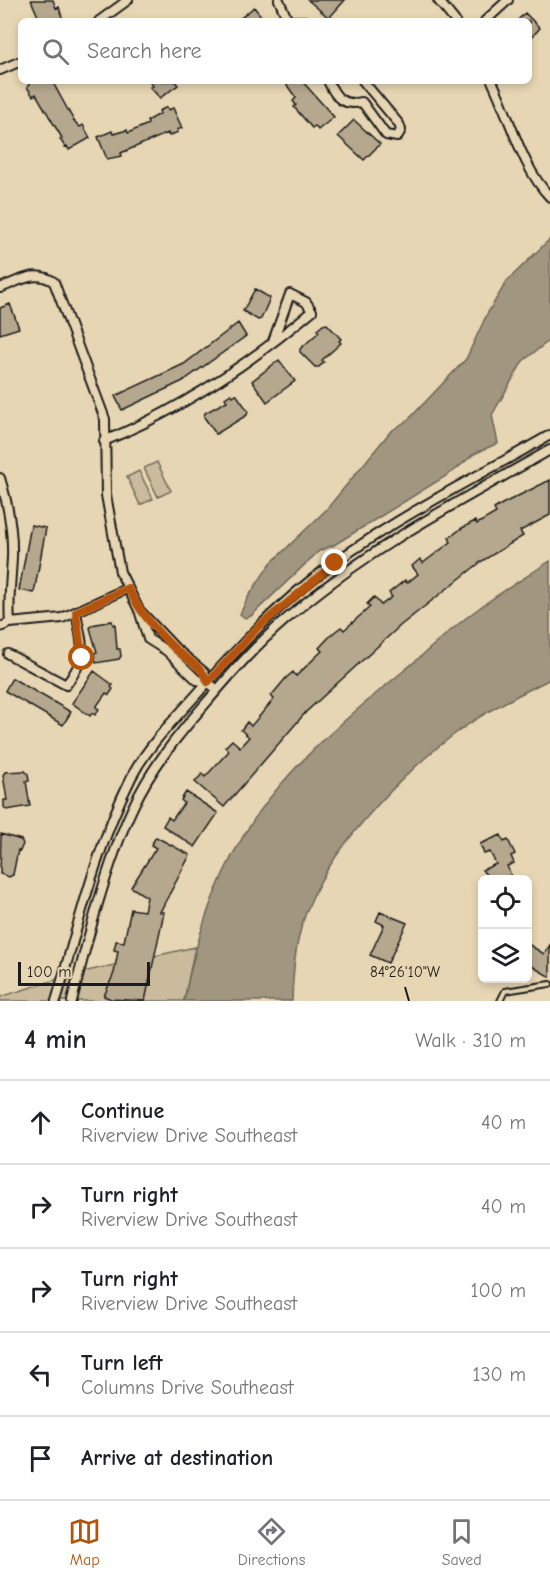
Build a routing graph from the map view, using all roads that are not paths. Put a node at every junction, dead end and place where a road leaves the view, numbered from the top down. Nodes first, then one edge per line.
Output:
1 (128, 0) edge
2 (279, 0) edge
3 (438, 0) edge
4 (508, 0) edge
5 (103, 18) edge
6 (287, 18) edge
7 (453, 18) edge
8 (488, 18) edge
9 (18, 62) edge
10 (0, 70) edge
11 (330, 84) edge
12 (366, 84) edge
13 (493, 84) edge
14 (550, 197) edge
15 (0, 288) edge
16 (273, 340) junction
17 (550, 435) edge
18 (104, 441) junction
19 (550, 450) edge
20 (0, 478) edge
21 (475, 478) junction
22 (482, 489) junction
23 (335, 563) junction
24 (344, 574) junction
25 (128, 588) junction
26 (139, 610) junction
27 (76, 612) junction
28 (10, 623) junction
29 (0, 627) edge
30 (172, 651) junction
31 (8, 654) dead end
32 (208, 682) junction
33 (217, 690) junction
34 (118, 806) junction
35 (131, 811) junction
36 (550, 984) edge
37 (56, 1001) edge
38 (72, 1001) edge
39 (500, 1001) edge

1 - 5 street
2 - 6 street
3 - 7 street
4 - 8 street
9 - 10 street
11 - 12 street
13 - 14 street
15 - 18 street
16 - 16 street
16 - 18 street
17 - 21 street
18 - 25 street
19 - 22 street
20 - 28 street
21 - 22 lane
21 - 23 street
22 - 24 street
23 - 24 lane
23 - 32 street
24 - 33 street
25 - 26 street
25 - 27 street
26 - 30 street
26 - 30 street
27 - 28 street
27 - 31 street
28 - 29 street
30 - 32 street
32 - 33 street
32 - 34 street
33 - 35 street
34 - 35 lane
34 - 37 street
35 - 38 street
36 - 39 lane

